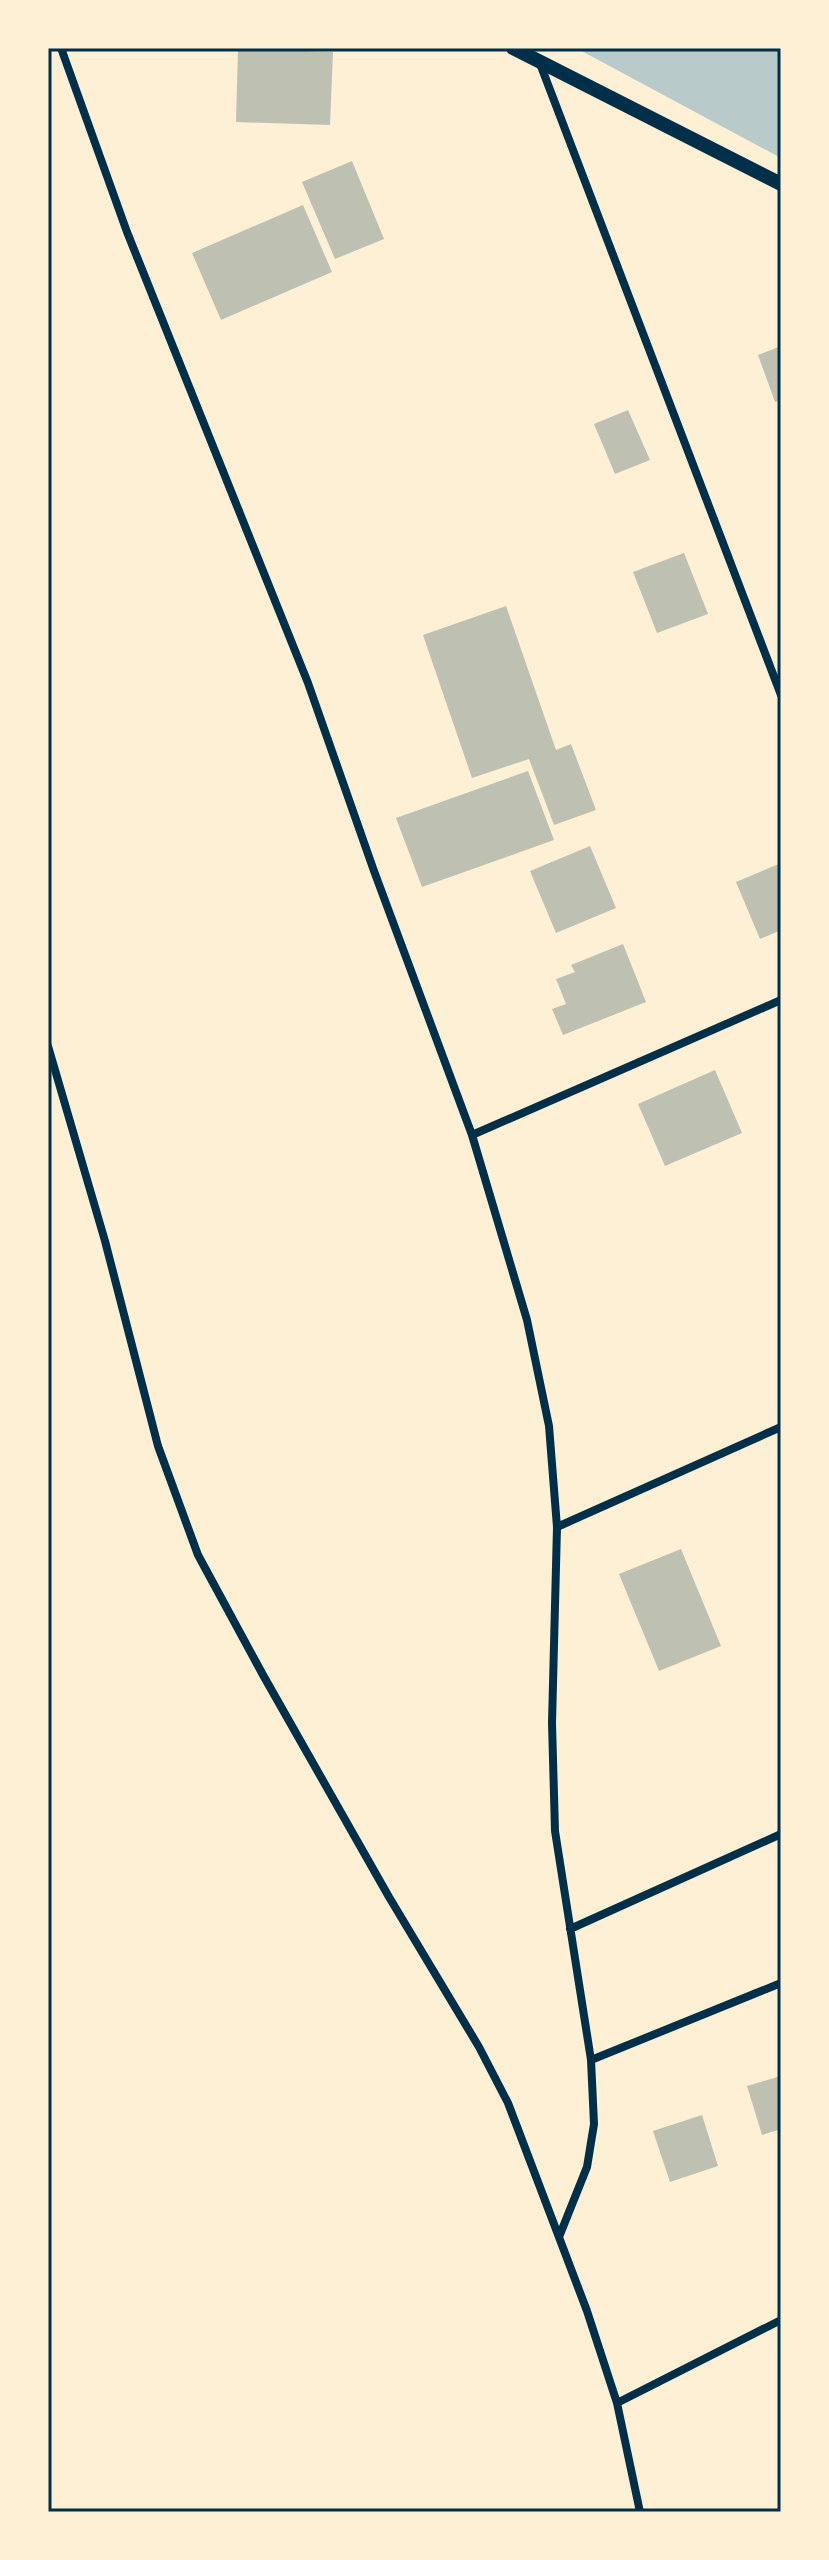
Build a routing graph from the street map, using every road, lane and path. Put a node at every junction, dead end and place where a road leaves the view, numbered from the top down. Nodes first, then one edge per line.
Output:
1 (61, 48) edge
2 (513, 48) edge
3 (538, 60) junction
4 (781, 184) edge
5 (781, 695) edge
6 (781, 1000) edge
7 (48, 1046) edge
8 (472, 1135) junction
9 (781, 1427) edge
10 (557, 1527) junction
11 (781, 1834) edge
12 (570, 1929) junction
13 (781, 1983) edge
14 (591, 2060) junction
15 (559, 2237) junction
16 (781, 2320) edge
17 (617, 2403) junction
18 (640, 2512) edge

1 - 8 street
2 - 3 street
3 - 4 street
3 - 5 street
6 - 8 street
7 - 15 street
8 - 10 street
9 - 10 street
10 - 12 street
11 - 12 street
12 - 14 street
13 - 14 street
14 - 15 street
15 - 17 street
16 - 17 street
17 - 18 street

